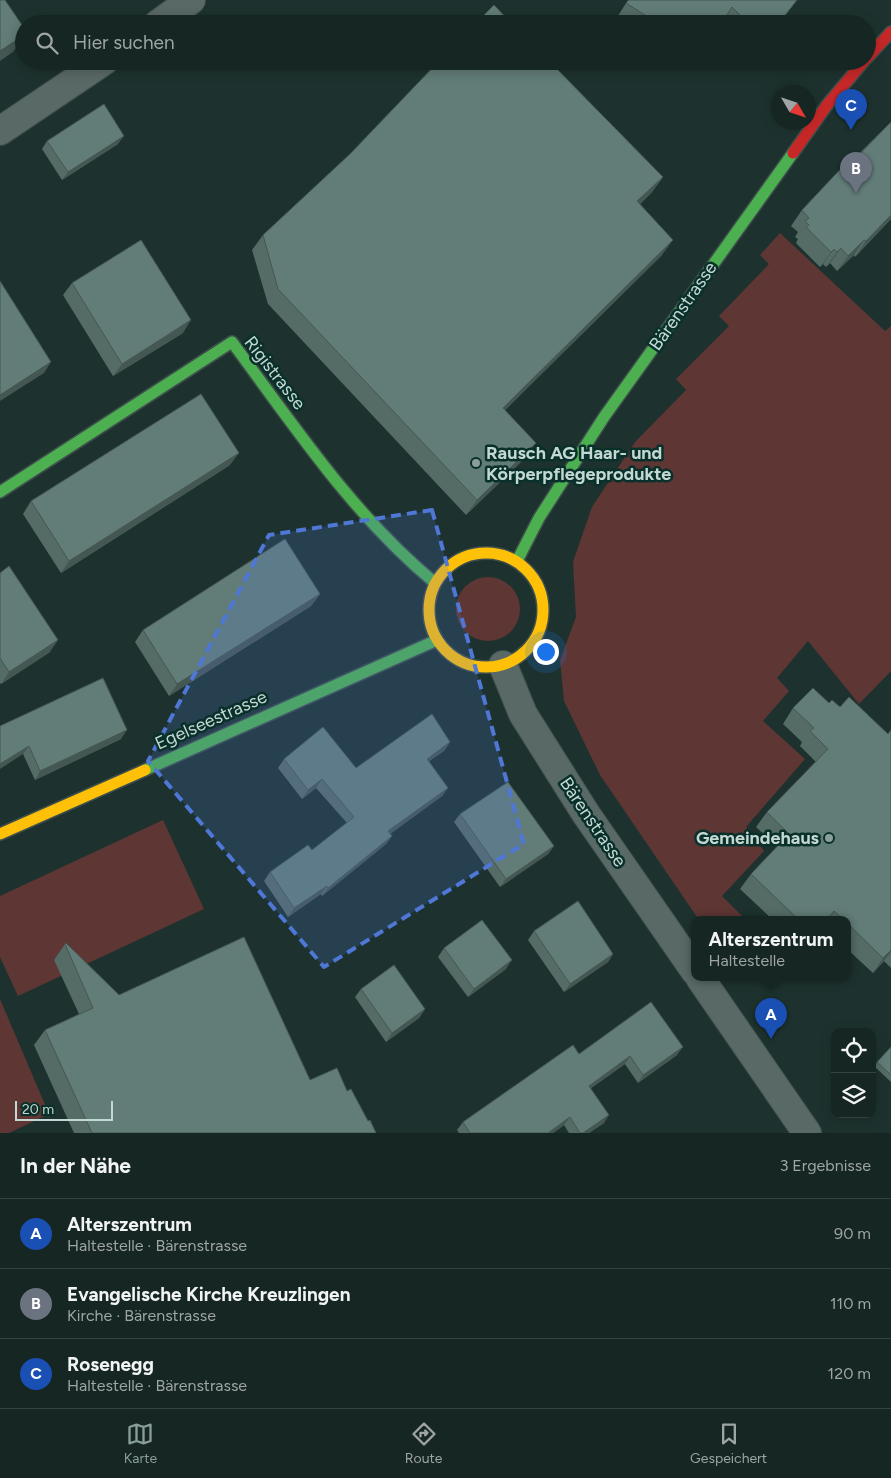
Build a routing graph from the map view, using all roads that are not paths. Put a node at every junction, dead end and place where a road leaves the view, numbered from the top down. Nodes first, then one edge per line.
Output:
1 (191, 0) edge
2 (170, 15) edge
3 (891, 32) edge
4 (876, 48) edge
5 (91, 70) edge
6 (856, 70) edge
7 (0, 131) edge
8 (0, 492) edge
9 (517, 561) junction
10 (435, 583) junction
11 (437, 640) junction
12 (503, 665) junction
13 (0, 834) edge
14 (691, 965) edge
15 (702, 981) edge
16 (807, 1133) edge

1 - 2 street
3 - 4 main road
5 - 7 street
6 - 9 main road, Bärenstrasse
8 - 10 main road, Rigistrasse
9 - 10 main road
9 - 12 main road
10 - 11 main road
11 - 12 main road
11 - 13 main road, Egelseestrasse
12 - 14 street, Bärenstrasse
15 - 16 street

